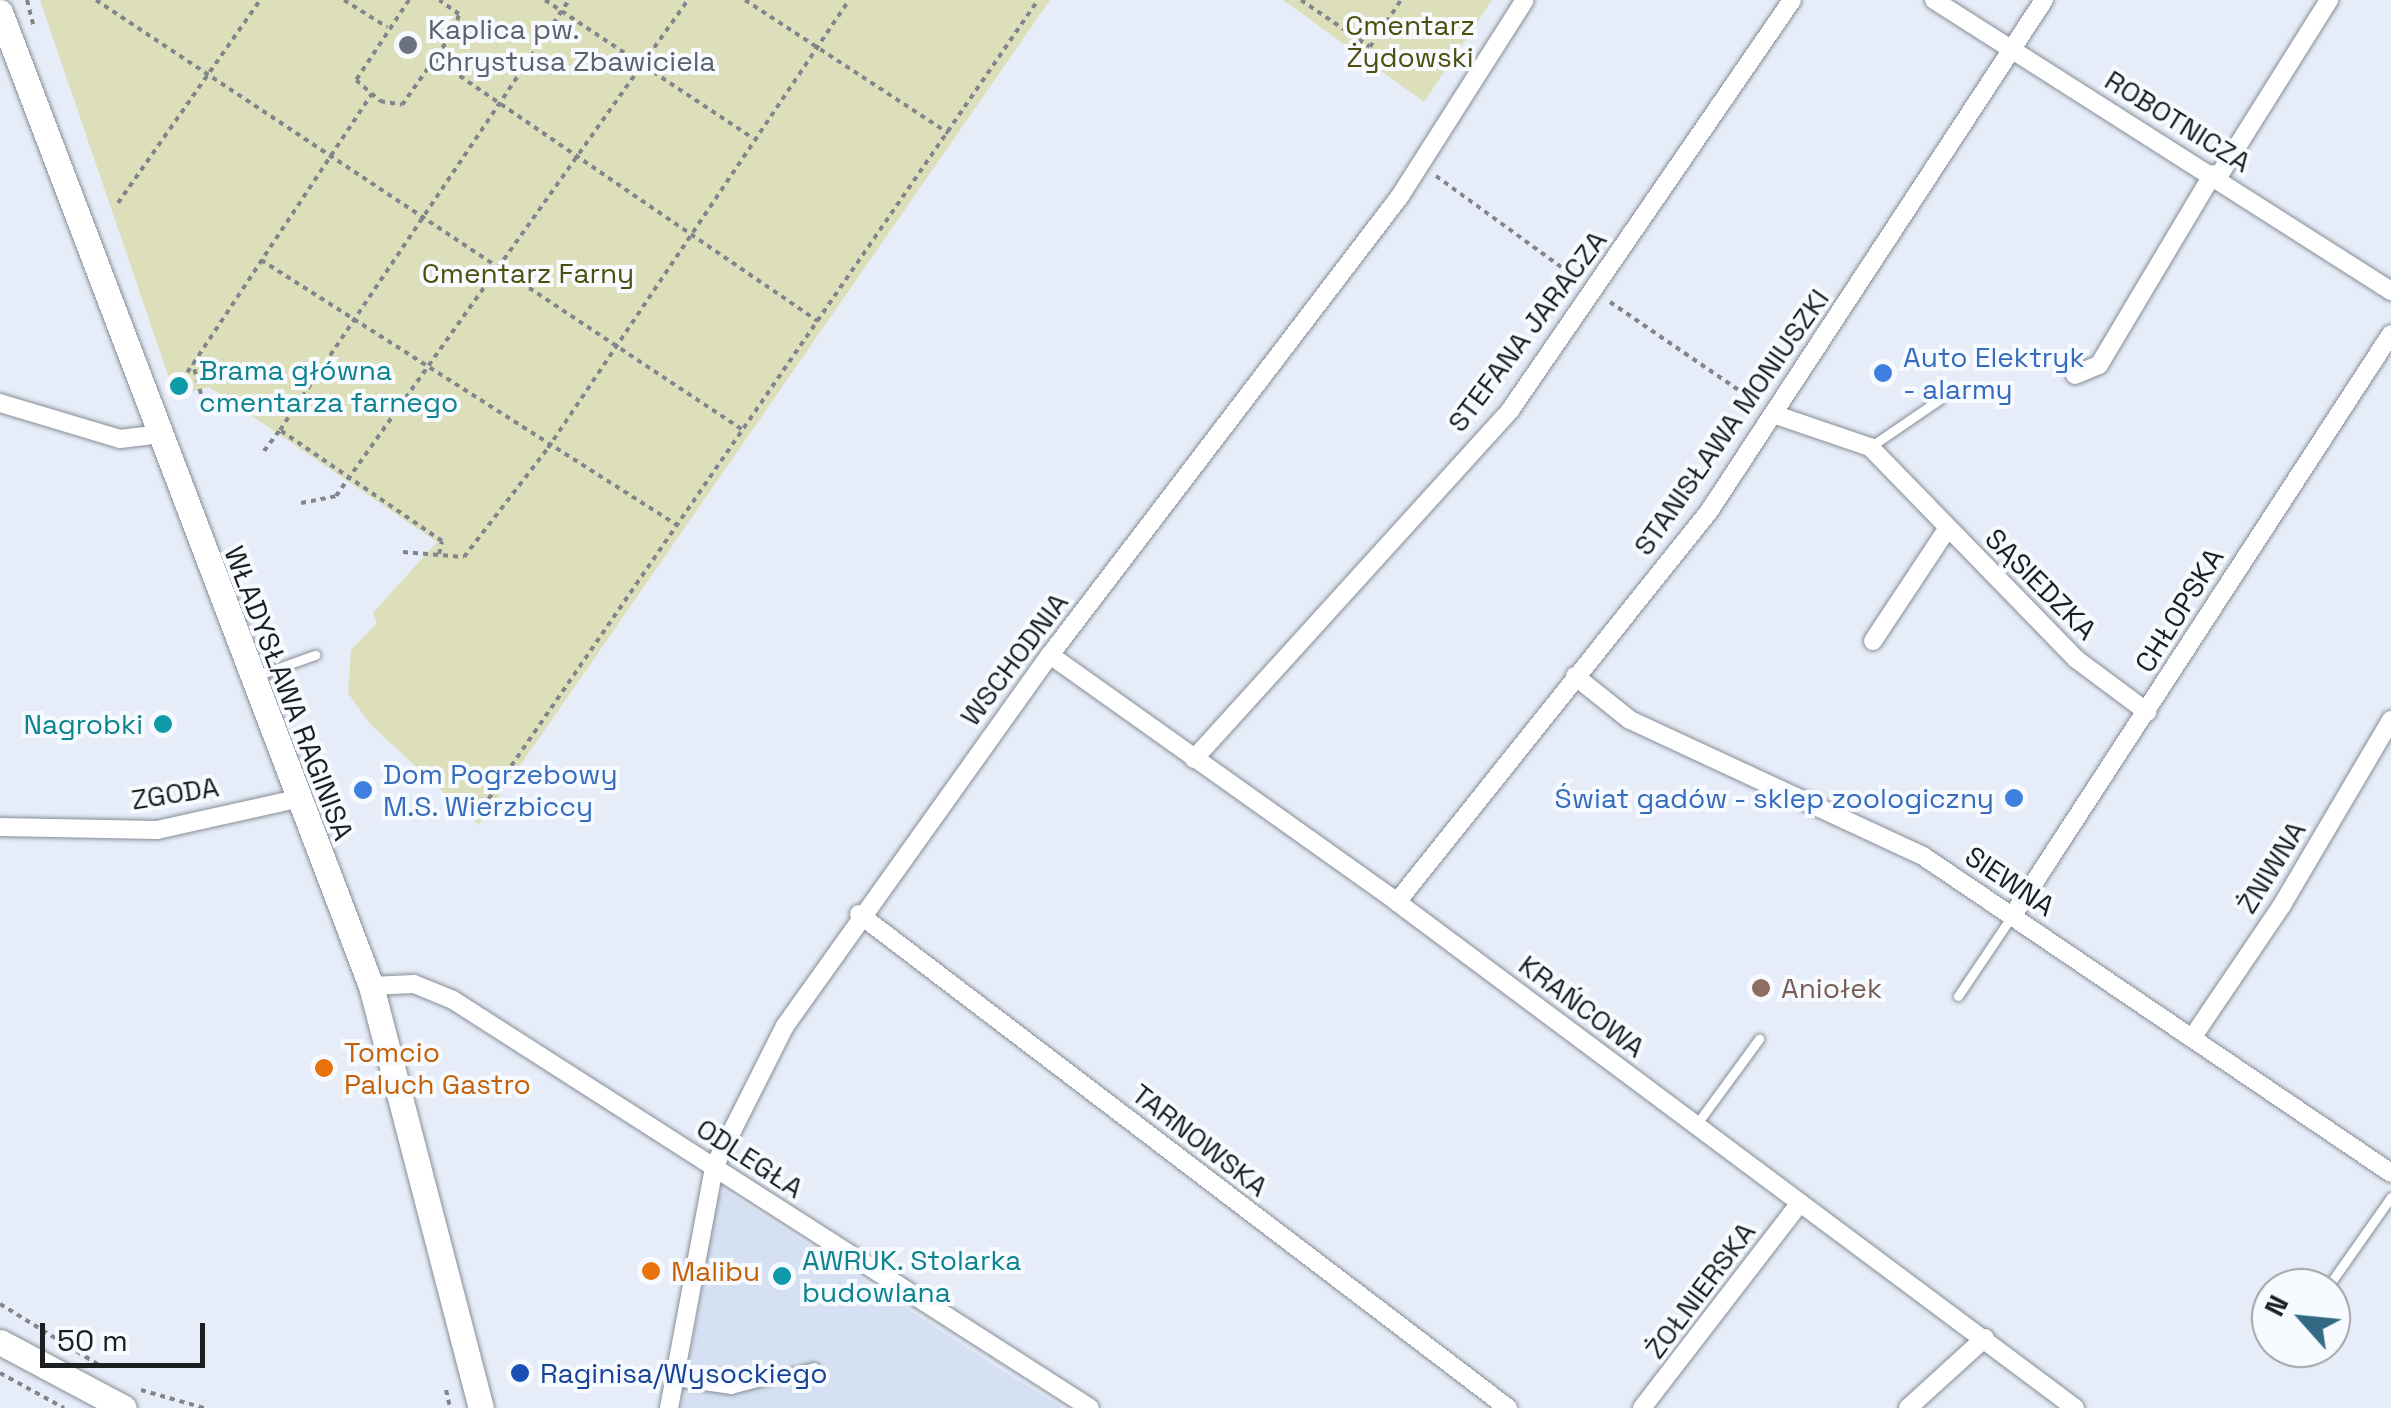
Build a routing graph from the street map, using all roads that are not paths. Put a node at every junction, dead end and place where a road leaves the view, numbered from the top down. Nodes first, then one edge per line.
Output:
1 (1525, 0) edge
2 (1792, 0) edge
3 (1934, 0) edge
4 (2044, 0) edge
5 (2330, 0) edge
6 (0, 12) edge
7 (2012, 51) junction
8 (2216, 176) junction
9 (2391, 291) edge
10 (2391, 334) edge
11 (2075, 375) dead end
12 (1940, 399) dead end
13 (0, 403) edge
14 (1776, 415) junction
15 (159, 434) junction
16 (1870, 447) junction
17 (1947, 530) junction
18 (1873, 641) dead end
19 (315, 655) dead end
20 (1050, 655) junction
21 (1575, 676) junction
22 (251, 678) junction
23 (2147, 712) junction
24 (2391, 720) edge
25 (1194, 759) junction
26 (297, 798) junction
27 (0, 827) edge
28 (1397, 902) junction
29 (859, 914) junction
30 (2013, 915) junction
31 (370, 986) junction
32 (1958, 996) dead end
33 (2192, 1038) junction
34 (1759, 1040) dead end
35 (1696, 1125) junction
36 (714, 1168) junction
37 (2391, 1173) edge
38 (2391, 1197) edge
39 (1800, 1203) junction
40 (2341, 1268) edge
41 (1985, 1338) junction
42 (0, 1342) edge
43 (814, 1367) dead end
44 (673, 1380) junction
45 (130, 1398) edge
46 (481, 1408) edge
47 (668, 1408) edge
48 (1090, 1408) edge
49 (1508, 1408) edge
50 (1642, 1408) edge
51 (1908, 1408) edge
52 (2075, 1408) edge

1 - 20 street, WSCHODNIA
2 - 25 street, STEFANA JARACZA
3 - 7 street, ROBOTNICZA
4 - 7 street, STANISŁAWA MONIUSZKI
5 - 8 street
6 - 15 street, WŁADYSŁAWA RAGINISA
7 - 8 street, ROBOTNICZA
7 - 14 street, STANISŁAWA MONIUSZKI
8 - 9 street, ROBOTNICZA
8 - 11 street
10 - 23 street, CHŁOPSKA
12 - 16 lane
13 - 15 street
14 - 16 street, SĄSIEDZKA
14 - 21 street, STANISŁAWA MONIUSZKI
15 - 22 street, WŁADYSŁAWA RAGINISA
16 - 17 street, SĄSIEDZKA
17 - 18 street, SĄSIEDZKA
17 - 23 street, SĄSIEDZKA
19 - 22 lane
20 - 25 street, KRAŃCOWA
20 - 29 street, WSCHODNIA
21 - 28 street, STANISŁAWA MONIUSZKI
21 - 30 street, SIEWNA
22 - 26 street, WŁADYSŁAWA RAGINISA
23 - 30 street, CHŁOPSKA
24 - 33 street, ŻNIWNA
25 - 28 street, KRAŃCOWA
26 - 27 street, ZGODA
26 - 31 street, WŁADYSŁAWA RAGINISA
28 - 35 street, KRAŃCOWA
29 - 36 street, WSCHODNIA
29 - 49 street, TARNOWSKA
30 - 32 lane
30 - 33 street, SIEWNA
31 - 36 street, ODLEGŁA
31 - 46 street, WŁADYSŁAWA RAGINISA
33 - 37 street, SIEWNA
34 - 35 lane
35 - 39 street, KRAŃCOWA
36 - 44 street, WSCHODNIA
36 - 48 street, ODLEGŁA
38 - 40 lane
39 - 41 street, KRAŃCOWA
39 - 50 street, ŻOŁNIERSKA
41 - 51 street
41 - 52 street, KRAŃCOWA
42 - 45 street
43 - 44 lane
44 - 47 street, WSCHODNIA

